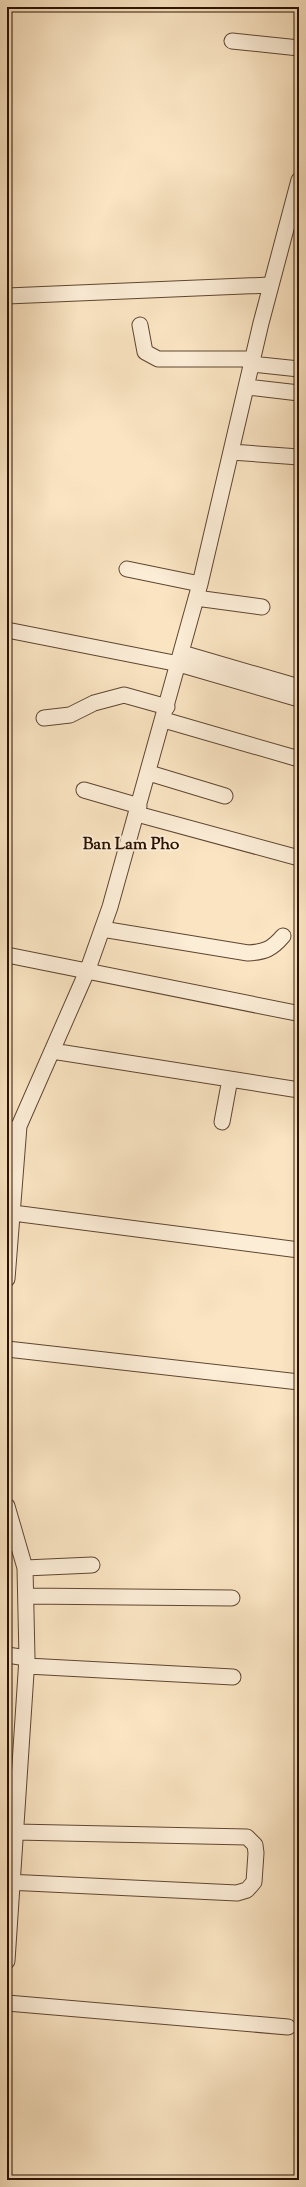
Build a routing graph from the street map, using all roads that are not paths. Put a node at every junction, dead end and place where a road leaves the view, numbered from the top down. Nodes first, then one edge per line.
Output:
1 (232, 41) dead end
2 (299, 48) edge
3 (299, 180) edge
4 (270, 285) junction
5 (7, 296) edge
6 (140, 325) dead end
7 (252, 361) junction
8 (299, 369) edge
9 (247, 387) junction
10 (299, 393) edge
11 (232, 452) junction
12 (299, 457) edge
13 (127, 569) dead end
14 (198, 591) junction
15 (262, 607) dead end
16 (7, 630) edge
17 (180, 658) junction
18 (299, 687) edge
19 (299, 699) edge
20 (166, 714) junction
21 (44, 718) dead end
22 (299, 759) edge
23 (149, 773) junction
24 (84, 790) dead end
25 (225, 796) dead end
26 (138, 810) junction
27 (299, 858) edge
28 (102, 930) junction
29 (283, 936) dead end
30 (7, 954) edge
31 (88, 970) junction
32 (296, 1013) dead end
33 (52, 1051) junction
34 (230, 1079) junction
35 (293, 1089) edge
36 (222, 1122) dead end
37 (19, 1126) junction
38 (7, 1135) edge
39 (13, 1213) junction
40 (299, 1250) edge
41 (7, 1279) edge
42 (7, 1349) edge
43 (299, 1382) edge
44 (7, 1506) edge
45 (92, 1565) dead end
46 (25, 1568) junction
47 (26, 1596) junction
48 (232, 1598) dead end
49 (7, 1655) edge
50 (27, 1662) junction
51 (233, 1677) dead end
52 (14, 1766) edge
53 (16, 1832) junction
54 (10, 1882) edge
55 (7, 1961) edge
56 (7, 2003) edge
57 (288, 2027) dead end

1 - 2 street
3 - 4 street
4 - 5 street
4 - 7 street
6 - 7 street
7 - 8 street
7 - 9 street
9 - 10 street
9 - 11 street
11 - 12 street
11 - 14 street
13 - 14 street
14 - 15 street
14 - 17 street
16 - 17 street
17 - 18 street
17 - 19 street
17 - 20 street
20 - 21 street
20 - 22 street
20 - 23 street
23 - 25 street
23 - 26 street
24 - 26 street
26 - 27 street
26 - 28 street
28 - 29 street
28 - 31 street
30 - 31 street
31 - 32 street
31 - 33 street
33 - 34 street
33 - 37 street
34 - 35 street
34 - 36 street
37 - 38 street
37 - 39 street
39 - 40 street
39 - 41 street
42 - 43 street
44 - 46 street
45 - 46 street
46 - 47 street
47 - 48 street
47 - 50 street
49 - 50 street
50 - 51 street
50 - 52 street
52 - 53 street
53 - 54 street
53 - 54 street
54 - 55 street
56 - 57 street

